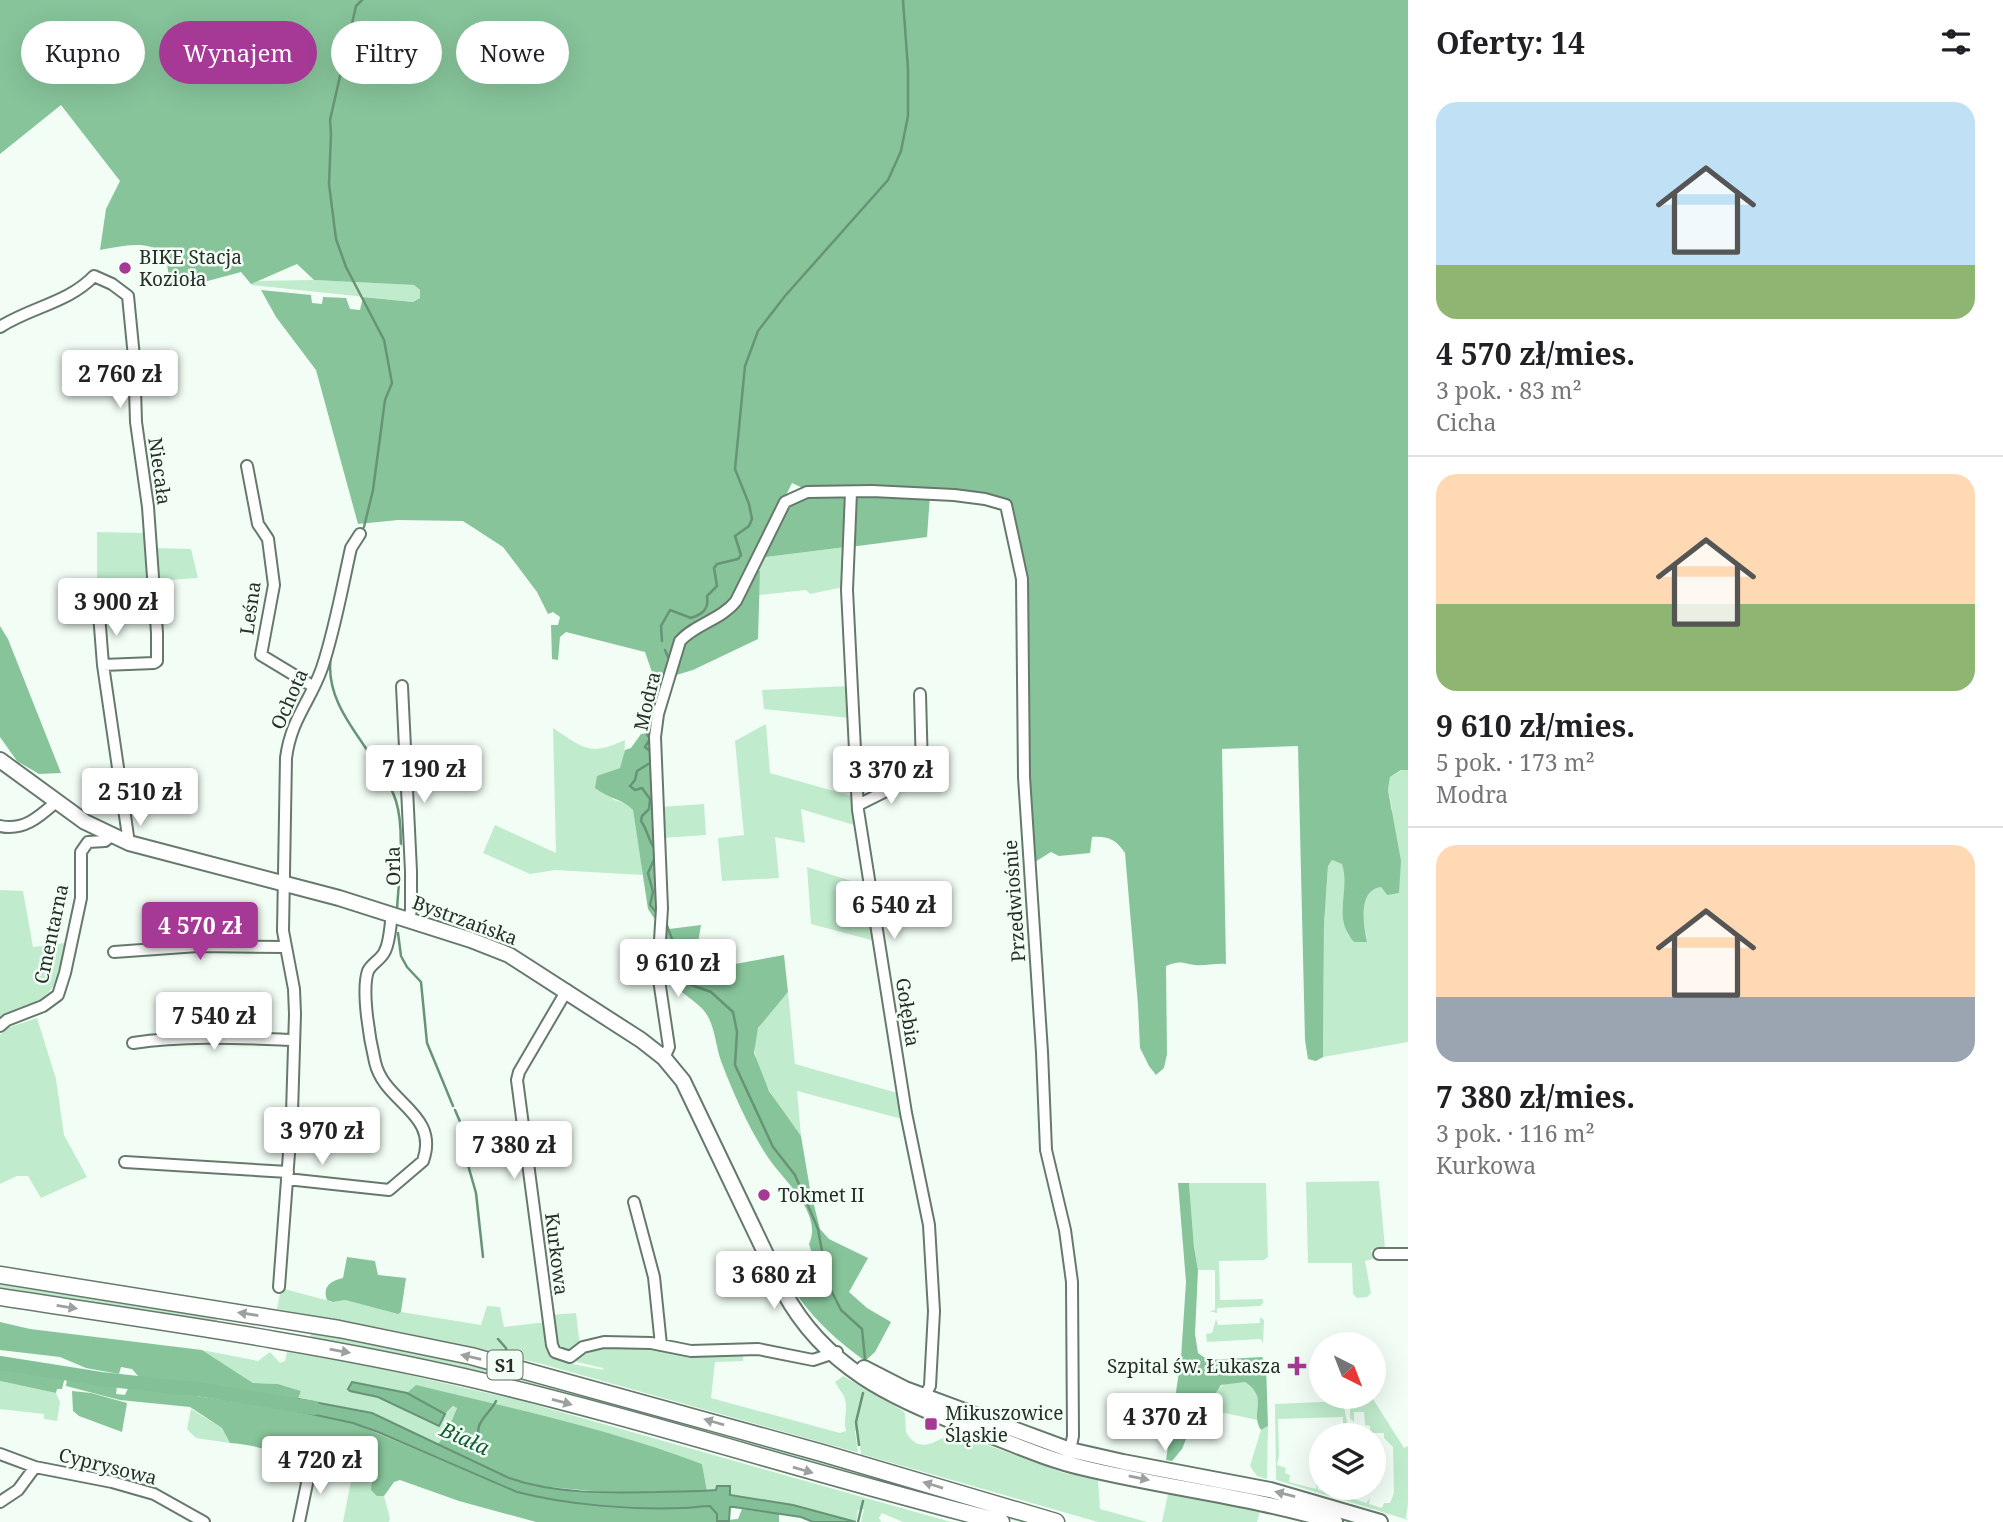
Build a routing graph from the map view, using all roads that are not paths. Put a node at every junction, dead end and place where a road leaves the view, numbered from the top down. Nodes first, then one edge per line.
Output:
1 (0, 327) edge
2 (247, 466) dead end
3 (851, 492) junction
4 (359, 534) dead end
5 (99, 614) dead end
6 (103, 665) junction
7 (402, 686) dead end
8 (314, 687) junction
9 (920, 694) dead end
10 (0, 760) edge
11 (56, 802) junction
12 (858, 805) junction
13 (0, 826) edge
14 (111, 836) junction
15 (130, 843) junction
16 (284, 884) junction
17 (393, 915) junction
18 (409, 920) junction
19 (286, 947) junction
20 (114, 952) dead end
21 (567, 990) junction
22 (0, 1026) edge
23 (294, 1040) junction
24 (133, 1043) dead end
25 (664, 1058) junction
26 (125, 1162) dead end
27 (288, 1176) junction
28 (634, 1202) dead end
29 (1379, 1254) dead end
30 (1408, 1254) edge
31 (0, 1275) edge
32 (279, 1287) dead end
33 (0, 1297) edge
34 (662, 1345) junction
35 (836, 1353) junction
36 (921, 1402) junction
37 (1070, 1450) junction
38 (0, 1454) edge
39 (311, 1464) dead end
40 (35, 1467) junction
41 (896, 1495) junction
42 (0, 1502) edge
43 (1332, 1517) edge
44 (204, 1522) edge
45 (299, 1522) edge
46 (967, 1522) edge
47 (1001, 1522) edge
48 (1056, 1522) edge
49 (1380, 1522) edge

1 - 6 street, Niecała
2 - 8 street, Leśna
3 - 12 street, Gołębia
3 - 25 street, Modra
3 - 37 street, Przedwiośnie
4 - 8 street, Ochota
5 - 6 street
6 - 15 street
7 - 18 street, Orla
8 - 16 street, Ochota
9 - 12 street
10 - 11 main road, Bystrzańska
11 - 13 street
11 - 14 main road, Bystrzańska
12 - 36 street, Gołębia
14 - 15 main road, Bystrzańska
14 - 22 street, Cmentarna
15 - 16 main road, Bystrzańska
16 - 17 main road, Bystrzańska
16 - 19 street, Ochota
17 - 18 main road, Bystrzańska
17 - 27 street
18 - 21 main road, Bystrzańska
19 - 20 street
19 - 23 street, Ochota
21 - 25 main road, Bystrzańska
21 - 34 street, Kurkowa
23 - 24 street
23 - 27 street, Ochota
25 - 35 main road, Bystrzańska
26 - 27 street
27 - 32 street, Ochota
28 - 34 street
29 - 30 street
48 -> 31 highway, S1
33 -> 41 highway, S1
34 - 35 street
35 - 36 main road, Bystrzańska
36 - 37 main road, Bystrzańska
36 -> 43 main road, Bystrzańska
43 -> 37 main road, Bystrzańska
38 - 40 street, Cyprysowa
39 - 45 street
40 - 42 street
40 - 44 street, Cyprysowa
41 - 46 highway
41 - 47 highway, S1
43 - 49 main road, Bystrzańska

